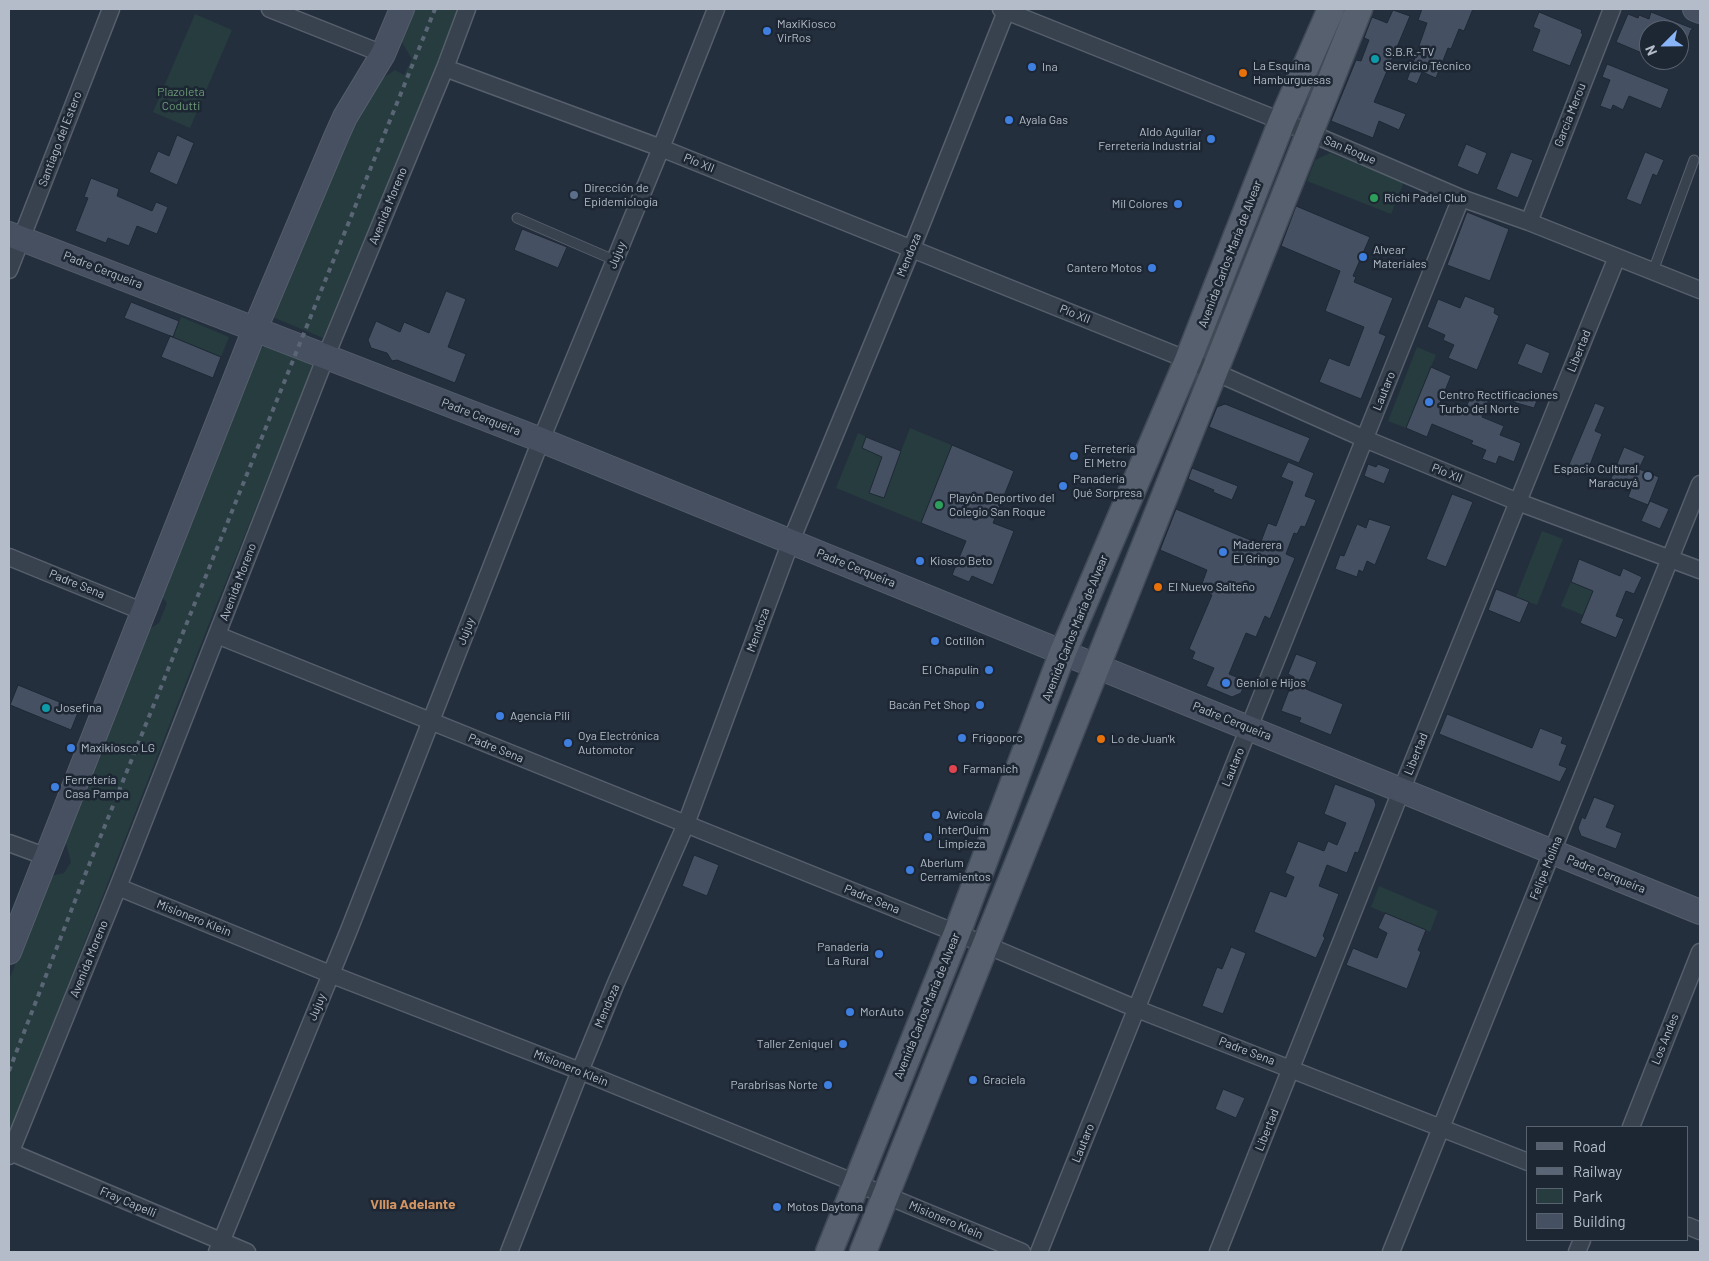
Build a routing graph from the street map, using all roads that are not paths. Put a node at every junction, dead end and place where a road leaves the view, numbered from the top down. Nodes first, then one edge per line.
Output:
1 (111, 9) edge
2 (270, 9) edge
3 (402, 9) edge
4 (468, 9) edge
5 (716, 9) edge
6 (1005, 9) edge
7 (1331, 9) edge
8 (1346, 9) edge
9 (1359, 9) edge
10 (1612, 9) edge
11 (1695, 9) edge
12 (1700, 11) edge
13 (290, 12) edge
14 (383, 54) junction
15 (445, 68) junction
16 (1296, 127) junction
17 (661, 148) junction
18 (1694, 160) dead end
19 (1461, 198) junction
20 (517, 218) dead end
21 (1529, 222) junction
22 (15, 236) edge
23 (912, 248) junction
24 (1617, 257) junction
25 (614, 260) junction
26 (9, 270) edge
27 (1652, 271) junction
28 (1700, 290) edge
29 (255, 329) junction
30 (326, 356) junction
31 (1200, 365) junction
32 (1365, 439) junction
33 (541, 440) junction
34 (1700, 484) edge
35 (1518, 502) junction
36 (791, 541) junction
37 (9, 557) edge
38 (1670, 558) junction
39 (1700, 570) edge
40 (144, 612) junction
41 (217, 635) junction
42 (1080, 659) junction
43 (431, 722) junction
44 (1248, 727) junction
45 (1401, 791) junction
46 (686, 824) junction
47 (9, 843) edge
48 (1552, 852) junction
49 (47, 857) junction
50 (118, 886) junction
51 (1700, 912) edge
52 (971, 938) junction
53 (9, 952) edge
54 (1700, 952) edge
55 (330, 974) junction
56 (1137, 1009) junction
57 (1292, 1068) junction
58 (580, 1071) junction
59 (1631, 1126) edge
60 (1441, 1128) junction
61 (10, 1154) edge
62 (1526, 1161) edge
63 (870, 1189) junction
64 (219, 1247) edge
65 (247, 1252) edge
66 (509, 1252) edge
67 (829, 1252) edge
68 (843, 1252) edge
69 (862, 1252) edge
70 (1022, 1252) edge
71 (1039, 1252) edge
72 (1218, 1252) edge
73 (1391, 1252) edge

1 - 22 street, Santiago del Estero
2 - 13 street
3 - 14 street
4 - 15 street, Avenida Moreno
5 - 17 street, Jujuy
6 - 16 street, San Roque
6 - 23 street, Mendoza
7 - 16 main road, Avenida Carlos María de Alvear
8 - 16 main road, Avenida Carlos María de Alvear
9 - 16 main road, Avenida Carlos María de Alvear
10 - 21 street, García Merou
11 - 12 street
13 - 14 street
14 - 29 street
15 - 17 street, Pío XII
15 - 30 street, Avenida Moreno
16 - 19 street, San Roque
16 - 31 main road, Avenida Carlos María de Alvear
17 - 23 street, Pío XII
17 - 25 street, Jujuy
18 - 27 lane
19 - 21 street, San Roque
19 - 32 street, Lautaro
20 - 25 lane
21 - 24 street, San Roque
22 - 26 street, Santiago del Estero
22 - 29 street, Padre Cerqueira
23 - 31 street, Pío XII
23 - 36 street, Mendoza
24 - 27 street, San Roque
24 - 35 street, Libertad
25 - 33 street, Jujuy
27 - 28 street, San Roque
29 - 30 street, Padre Cerqueira
29 - 40 street
30 - 33 street, Padre Cerqueira
30 - 41 street, Avenida Moreno
31 - 32 street, Pío XII
31 - 42 main road, Avenida Carlos María de Alvear
32 - 35 street, Pío XII
32 - 44 street, Lautaro
33 - 36 street, Padre Cerqueira
33 - 43 street, Jujuy
34 - 38 street, Felipe Molina
35 - 38 street, Pío XII
35 - 45 street, Libertad
36 - 42 street, Padre Cerqueira
36 - 46 street, Mendoza
37 - 40 street, Padre Sena
38 - 39 street, Pío XII
38 - 48 street, Felipe Molina
40 - 49 street
41 - 43 street, Padre Sena
41 - 50 street, Avenida Moreno
42 - 44 street, Padre Cerqueira
42 - 52 main road, Avenida Carlos María de Alvear
43 - 46 street, Padre Sena
43 - 55 street, Jujuy
44 - 45 street, Padre Cerqueira
44 - 56 street, Lautaro
45 - 48 street, Padre Cerqueira
45 - 57 street, Libertad
46 - 52 street, Padre Sena
46 - 58 street, Mendoza
47 - 49 street
48 - 51 street, Padre Cerqueira
48 - 60 street, Felipe Molina
49 - 53 street
50 - 55 street, Misionero Klein
50 - 61 street, Avenida Moreno
52 - 56 street, Padre Sena
52 - 63 main road, Avenida Carlos María de Alvear
54 - 59 street, Los Andes
55 - 58 street, Misionero Klein
55 - 64 street, Jujuy
56 - 57 street, Padre Sena
56 - 71 street, Lautaro
57 - 60 street, Padre Sena
57 - 72 street, Libertad
58 - 63 street, Misionero Klein
58 - 66 street, Mendoza
60 - 62 street, Padre Sena
60 - 73 street, Felipe Molina
61 - 64 street, Fray Capelli
63 - 67 main road, Avenida Carlos María de Alvear
63 - 68 main road, Avenida Carlos María de Alvear
63 - 69 main road, Avenida Carlos María de Alvear
63 - 70 street, Misionero Klein
64 - 65 street, Fray Capelli

